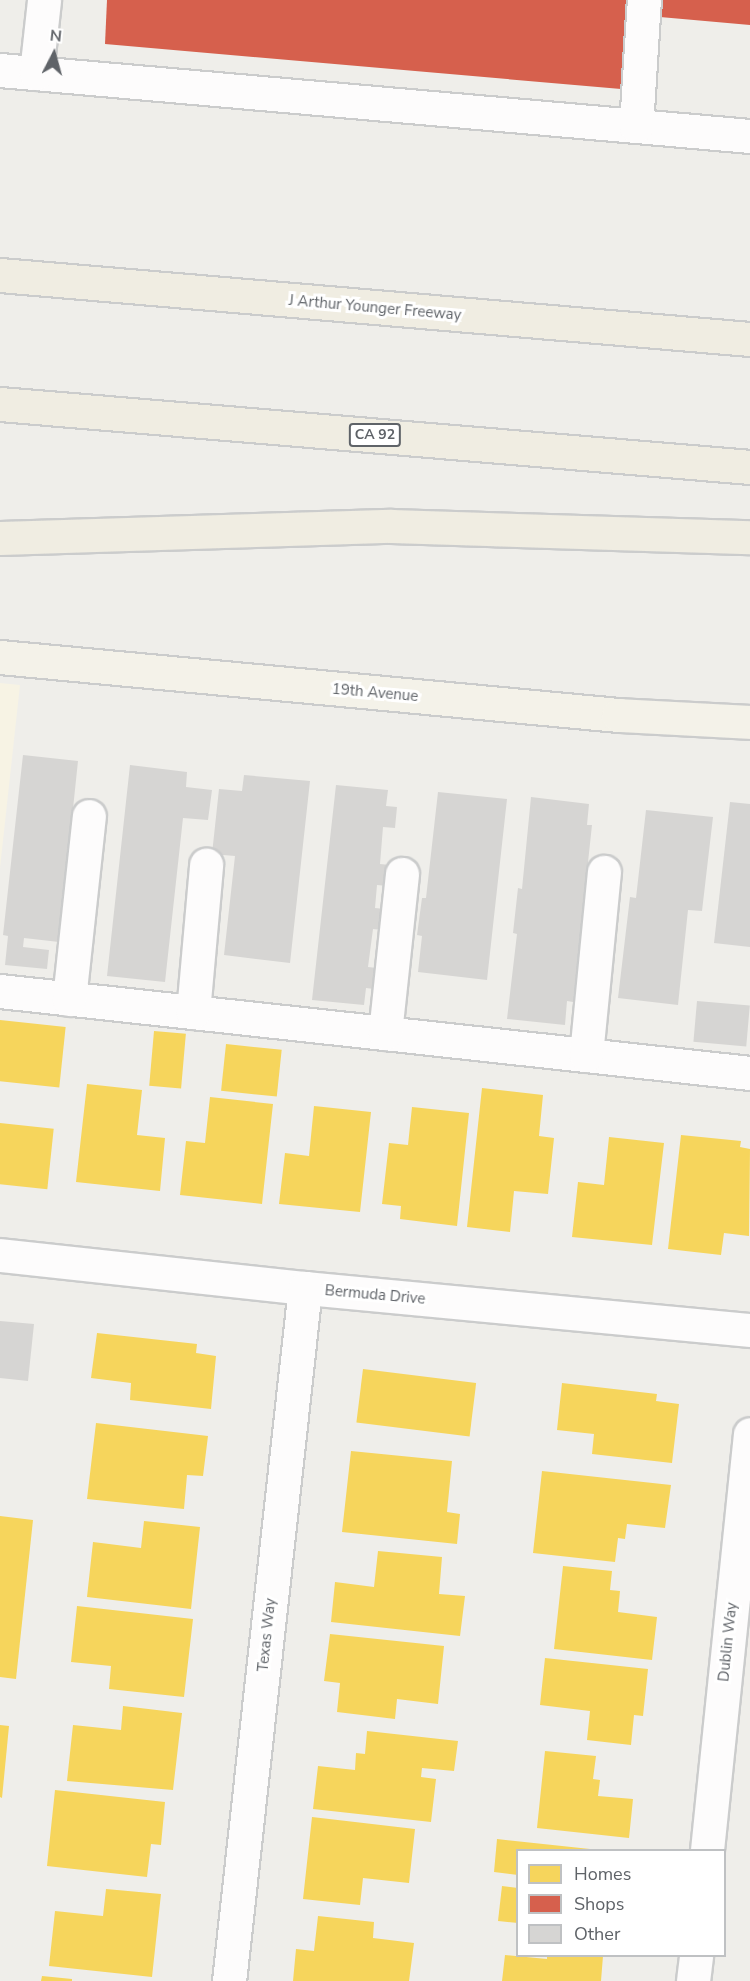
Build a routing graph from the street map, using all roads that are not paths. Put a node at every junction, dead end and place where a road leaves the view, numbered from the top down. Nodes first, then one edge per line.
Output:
1 (44, 0) edge
2 (644, 0) edge
3 (0, 70) edge
4 (36, 73) junction
5 (636, 126) junction
6 (750, 136) edge
7 (0, 254) edge
8 (0, 275) edge
9 (236, 296) junction
10 (750, 339) edge
11 (0, 404) edge
12 (750, 468) edge
13 (750, 537) edge
14 (0, 538) edge
15 (0, 657) edge
16 (750, 722) edge
17 (89, 816) dead end
18 (206, 865) dead end
19 (604, 872) dead end
20 (402, 874) dead end
21 (0, 991) edge
22 (69, 999) junction
23 (192, 1012) junction
24 (386, 1033) junction
25 (586, 1055) junction
26 (750, 1072) edge
27 (0, 1255) edge
28 (305, 1288) junction
29 (750, 1330) edge
30 (750, 1434) edge
31 (707, 1849) edge
32 (696, 1957) edge
33 (229, 1981) edge
34 (693, 1981) edge

1 - 4 street
2 - 5 street
3 - 4 street
4 - 5 street
5 - 6 street
7 - 9 highway
8 - 9 highway, J Arthur Younger Freeway
9 - 10 highway, J Arthur Younger Freeway
11 - 12 highway, CA 92
13 - 14 highway
15 - 16 main road, 19th Avenue
17 - 22 street
18 - 23 street
19 - 25 street
20 - 24 street
21 - 22 street
22 - 23 street
23 - 24 street
24 - 25 street
25 - 26 street
27 - 28 street, Bermuda Drive
28 - 29 street, Bermuda Drive
28 - 33 street, Texas Way
30 - 31 street, Dublin Way
32 - 34 street

